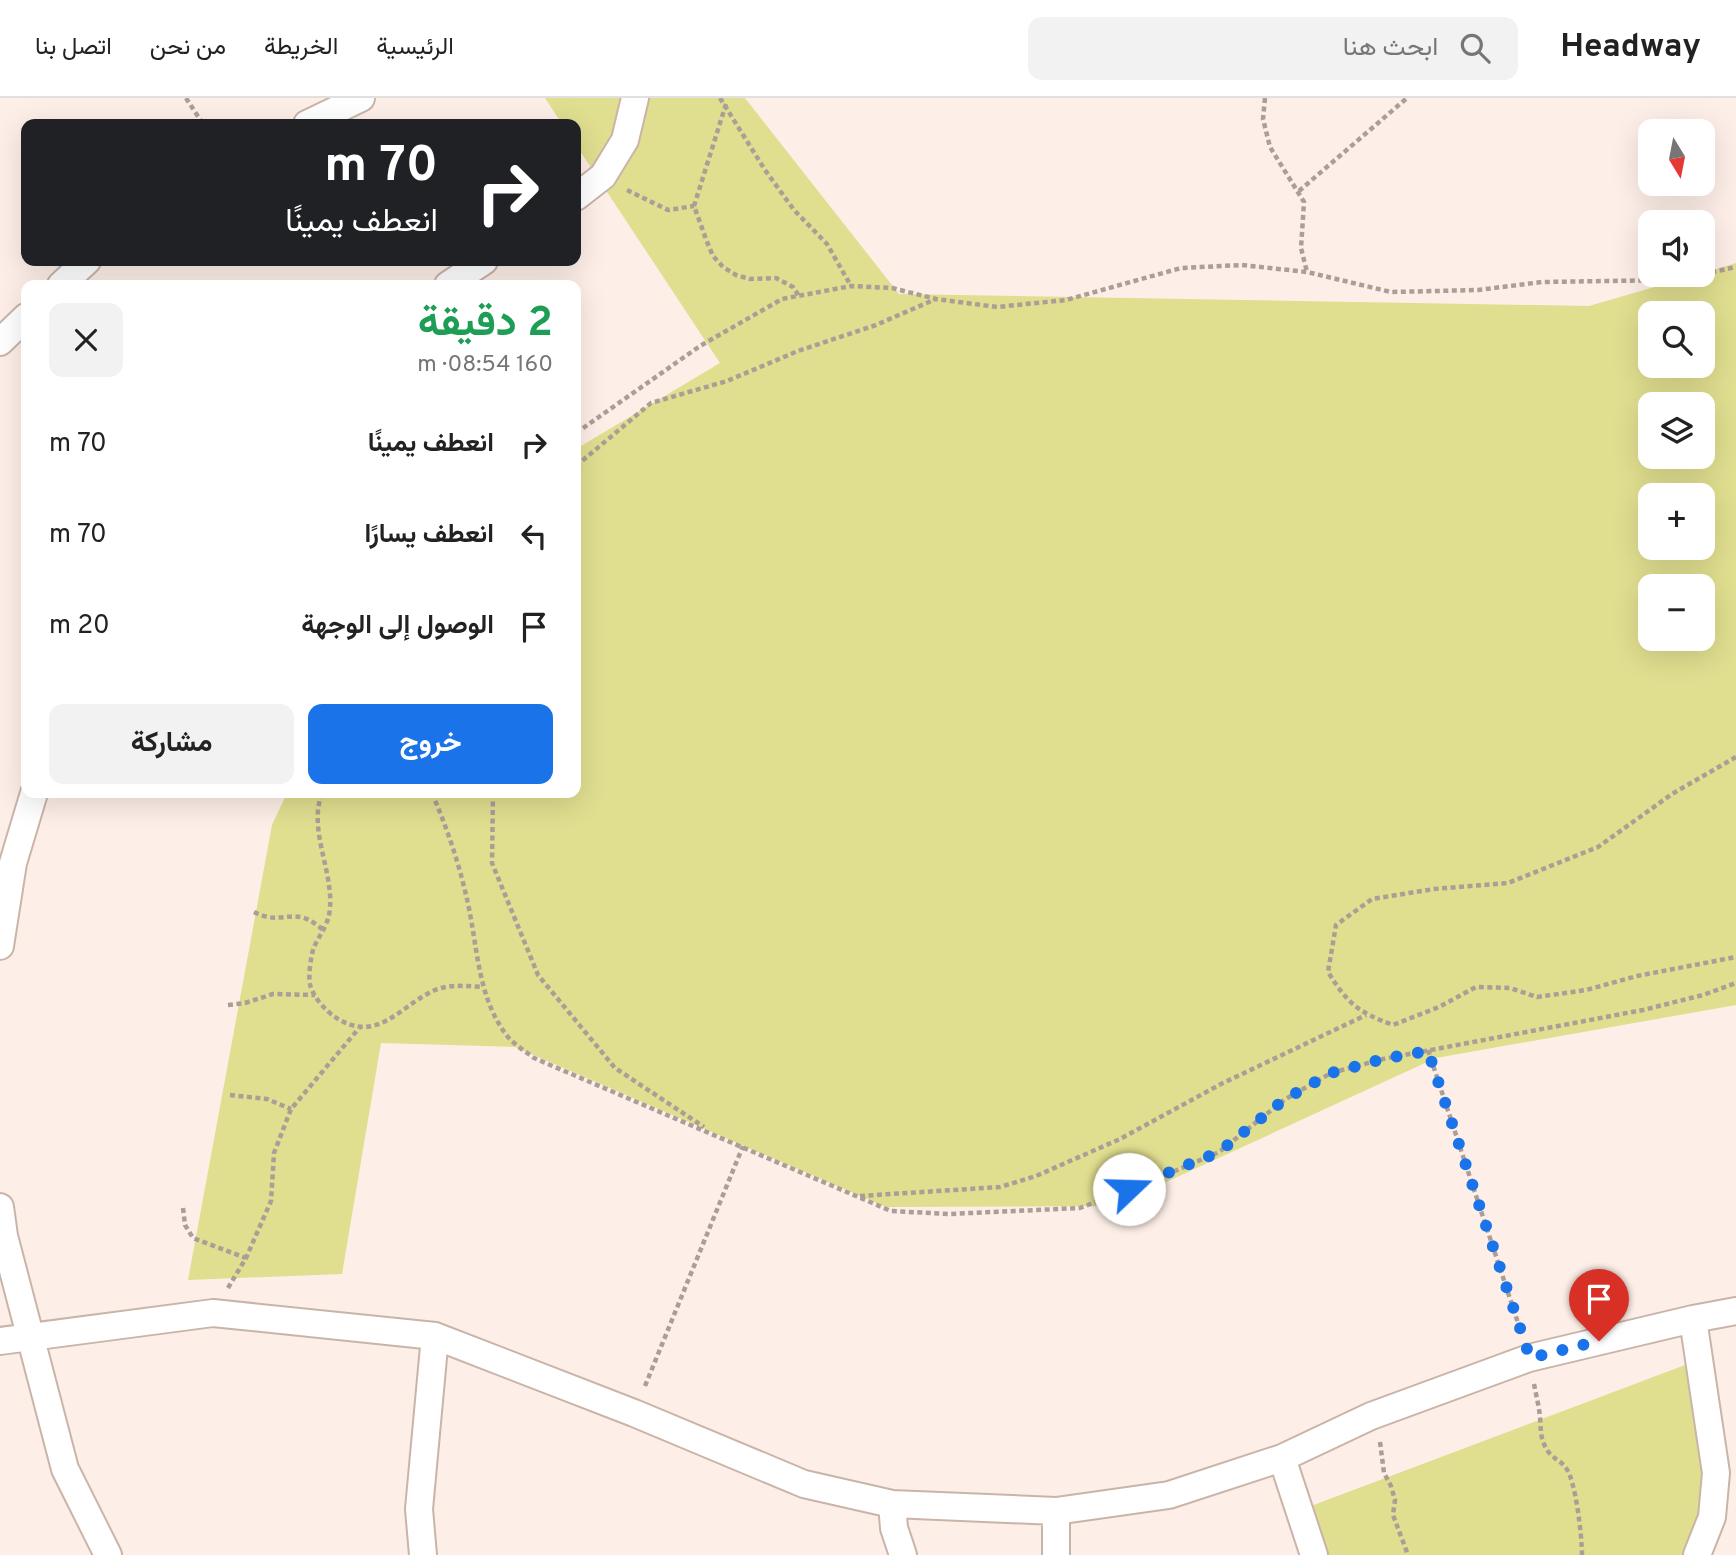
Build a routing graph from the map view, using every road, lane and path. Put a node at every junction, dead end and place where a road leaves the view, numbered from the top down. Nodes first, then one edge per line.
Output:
1 (186, 98) edge
2 (361, 98) edge
3 (635, 98) edge
4 (720, 98) edge
5 (1265, 98) edge
6 (1407, 98) edge
7 (726, 104) junction
8 (200, 119) edge
9 (317, 119) edge
10 (603, 176) junction
11 (1299, 191) junction
12 (581, 193) edge
13 (694, 206) junction
14 (82, 266) edge
15 (476, 266) edge
16 (1736, 267) edge
17 (1715, 271) edge
18 (1307, 272) junction
19 (67, 280) edge
20 (456, 280) edge
21 (1638, 280) edge
22 (851, 286) junction
23 (799, 296) junction
24 (936, 299) junction
25 (21, 322) edge
26 (0, 342) edge
27 (581, 429) edge
28 (581, 462) edge
29 (1736, 757) edge
30 (32, 798) edge
31 (321, 798) edge
32 (434, 798) edge
33 (493, 798) edge
34 (254, 912) dead end
35 (324, 931) junction
36 (0, 946) edge
37 (1736, 957) edge
38 (1736, 983) edge
39 (482, 987) junction
40 (315, 995) junction
41 (228, 1005) dead end
42 (1366, 1014) junction
43 (360, 1027) junction
44 (1428, 1051) junction
45 (230, 1095) dead end
46 (291, 1109) junction
47 (716, 1135) junction
48 (743, 1146) junction
49 (857, 1196) junction
50 (0, 1207) edge
51 (183, 1208) dead end
52 (246, 1258) junction
53 (1736, 1311) edge
54 (213, 1312) junction
55 (1693, 1319) junction
56 (30, 1335) junction
57 (435, 1336) junction
58 (0, 1340) edge
59 (1530, 1358) junction
60 (634, 1413) junction
61 (1371, 1416) junction
62 (1282, 1458) junction
63 (892, 1504) junction
64 (1056, 1511) junction
65 (108, 1555) edge
66 (423, 1555) edge
67 (903, 1555) edge
68 (1056, 1555) edge
69 (1314, 1555) edge
70 (1408, 1555) edge
71 (1581, 1555) edge
72 (1697, 1555) edge

1 - 8 path
2 - 9 street
3 - 10 street
4 - 7 path
5 - 11 path
6 - 11 path
7 - 13 path
7 - 22 path
10 - 12 street
10 - 13 path
11 - 18 path
13 - 23 path
14 - 19 street
15 - 20 street
16 - 17 path
18 - 21 path
18 - 24 path
22 - 23 path
22 - 24 path
23 - 27 path
24 - 28 path
25 - 26 street
29 - 42 path
30 - 36 street
31 - 35 path
32 - 39 path
33 - 47 path
34 - 35 path
35 - 40 path
37 - 42 path
38 - 44 path
39 - 43 path
39 - 47 path
40 - 41 path
40 - 43 path
42 - 49 path
43 - 46 path
44 - 49 path
44 - 59 path
45 - 46 path
46 - 52 path
47 - 48 path
48 - 49 path
48 - 60 path
50 - 56 street
51 - 52 path
52 - 54 path
53 - 55 street
54 - 56 street
54 - 57 street
55 - 59 street
55 - 72 street
56 - 58 street
56 - 65 street
57 - 60 street
57 - 66 street
59 - 61 street
59 - 71 path
60 - 63 street
61 - 62 street
61 - 70 path
62 - 64 street
62 - 69 street
63 - 64 street
63 - 67 street
64 - 68 street

